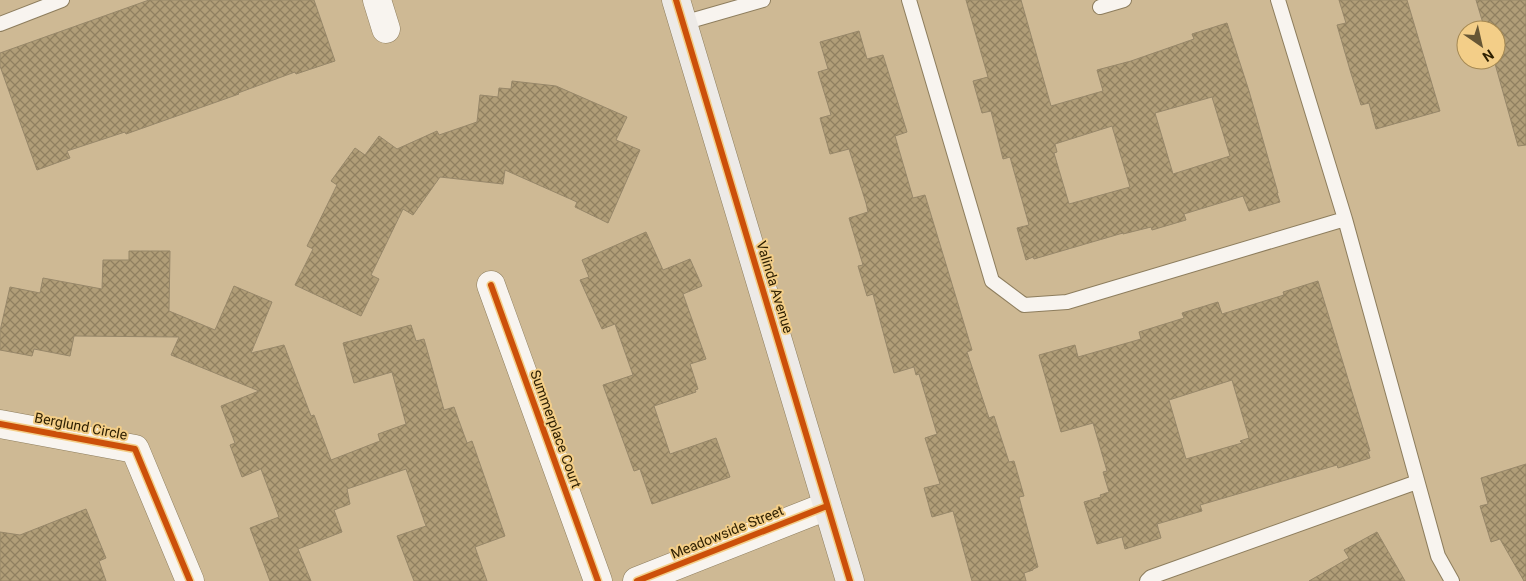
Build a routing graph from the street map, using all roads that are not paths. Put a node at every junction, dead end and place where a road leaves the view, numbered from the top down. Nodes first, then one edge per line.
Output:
1 (62, 0) edge
2 (377, 0) edge
3 (763, 0) edge
4 (909, 0) edge
5 (1124, 0) edge
6 (1278, 0) edge
7 (1100, 7) dead end
8 (680, 11) edge
9 (0, 24) edge
10 (386, 29) dead end
11 (1345, 219) junction
12 (491, 285) dead end
13 (0, 424) edge
14 (1417, 482) junction
15 (827, 506) junction
16 (190, 581) edge
17 (598, 581) edge
18 (637, 581) edge
19 (850, 581) edge
20 (1147, 581) edge
21 (1452, 581) edge

1 - 9 lane
2 - 10 street
3 - 8 lane
4 - 11 lane
5 - 7 lane
6 - 11 lane
8 - 15 main road, Valinda Avenue
11 - 14 lane
12 - 17 street, Summerplace Court
13 - 16 street, Berglund Circle
14 - 20 lane
14 - 21 lane
15 - 18 street, Meadowside Street
15 - 19 main road, Valinda Avenue

